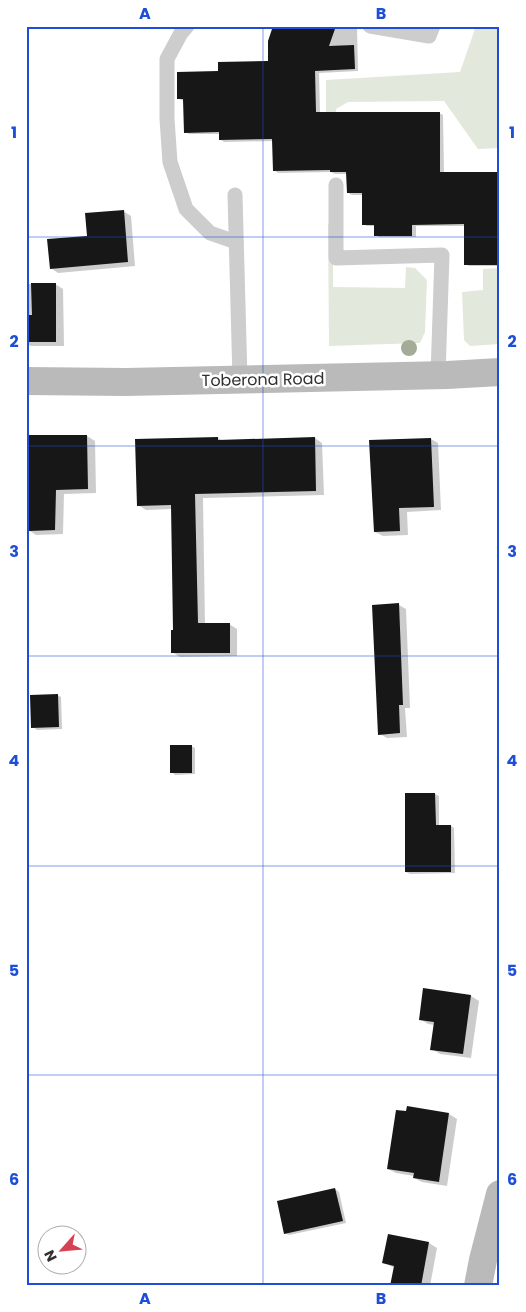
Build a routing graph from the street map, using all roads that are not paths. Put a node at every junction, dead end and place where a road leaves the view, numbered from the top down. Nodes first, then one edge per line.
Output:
1 (187, 26) edge
2 (370, 26) edge
3 (433, 26) edge
4 (336, 185) dead end
5 (235, 195) dead end
6 (236, 242) junction
7 (500, 372) edge
8 (438, 375) junction
9 (240, 380) junction
10 (26, 381) edge
11 (500, 1194) edge
12 (478, 1286) edge

1 - 6 lane
2 - 3 lane
4 - 8 lane
5 - 6 lane
6 - 9 lane
7 - 8 street, Toberona Road
8 - 9 street, Toberona Road
9 - 10 street, Toberona Road
11 - 12 street

